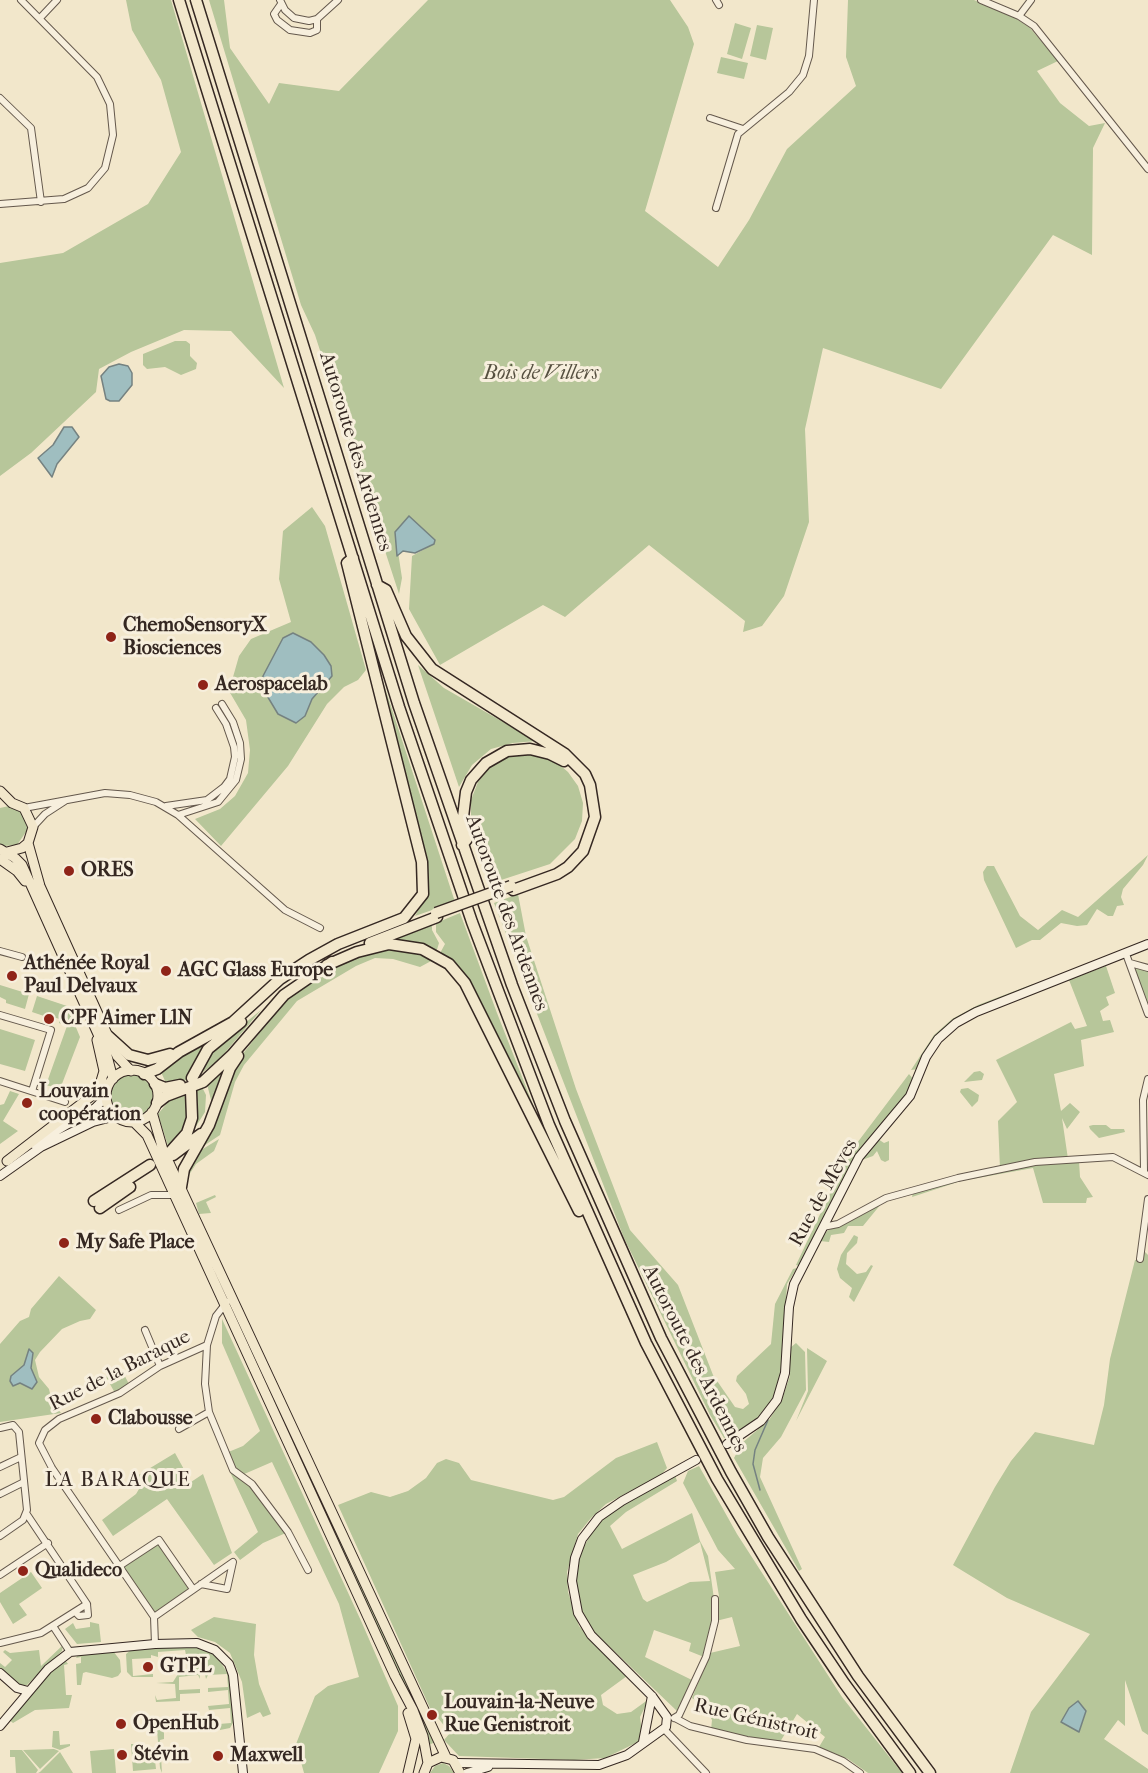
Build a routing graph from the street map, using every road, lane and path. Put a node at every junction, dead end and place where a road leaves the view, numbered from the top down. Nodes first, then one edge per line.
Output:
1 (21, 0) edge
2 (57, 0) edge
3 (179, 0) edge
4 (196, 0) edge
5 (338, 0) edge
6 (814, 0) edge
7 (981, 0) edge
8 (1031, 0) edge
9 (281, 2) edge
10 (1019, 16) junction
11 (40, 18) junction
12 (317, 19) junction
13 (0, 98) edge
14 (710, 118) dead end
15 (743, 129) junction
16 (1148, 169) edge
17 (41, 202) junction
18 (0, 204) edge
19 (716, 208) dead end
20 (353, 558) junction
21 (377, 585) junction
22 (0, 791) edge
23 (65, 801) junction
24 (12, 802) junction
25 (0, 804) edge
26 (165, 807) junction
27 (24, 808) junction
28 (178, 814) junction
29 (33, 827) junction
30 (28, 843) junction
31 (462, 845) junction
32 (2, 853) edge
33 (512, 888) junction
34 (436, 915) junction
35 (320, 928) dead end
36 (1148, 944) edge
37 (0, 951) edge
38 (1126, 954) junction
39 (22, 957) dead end
40 (1130, 963) junction
41 (327, 965) junction
42 (312, 966) junction
43 (1148, 968) edge
44 (280, 979) junction
45 (1148, 1014) edge
46 (0, 1015) edge
47 (239, 1024) junction
48 (259, 1024) junction
49 (104, 1034) junction
50 (179, 1052) junction
51 (131, 1071) junction
52 (144, 1074) junction
53 (192, 1078) dead end
54 (113, 1079) junction
55 (1148, 1079) edge
56 (0, 1081) edge
57 (155, 1084) junction
58 (32, 1091) junction
59 (191, 1091) dead end
60 (106, 1096) junction
61 (64, 1102) dead end
62 (154, 1108) junction
63 (116, 1116) junction
64 (134, 1122) junction
65 (209, 1125) junction
66 (4, 1164) edge
67 (151, 1167) dead end
68 (1146, 1173) edge
69 (0, 1176) edge
70 (177, 1191) junction
71 (1148, 1199) edge
72 (97, 1204) dead end
73 (120, 1210) dead end
74 (823, 1227) junction
75 (603, 1248) junction
76 (1140, 1259) dead end
77 (226, 1304) junction
78 (145, 1330) dead end
79 (207, 1345) junction
80 (160, 1366) junction
81 (209, 1412) junction
82 (0, 1428) edge
83 (179, 1429) dead end
84 (727, 1444) dead end
85 (21, 1457) junction
86 (696, 1460) dead end
87 (0, 1467) edge
88 (24, 1482) junction
89 (0, 1494) edge
90 (26, 1513) junction
91 (0, 1536) edge
92 (48, 1543) junction
93 (121, 1565) junction
94 (308, 1570) dead end
95 (0, 1575) edge
96 (201, 1584) junction
97 (193, 1588) junction
98 (715, 1599) dead end
99 (154, 1617) junction
100 (53, 1626) junction
101 (0, 1643) edge
102 (155, 1644) junction
103 (70, 1652) junction
104 (0, 1673) edge
105 (401, 1690) junction
106 (28, 1691) junction
107 (652, 1696) junction
108 (661, 1710) junction
109 (650, 1713) junction
110 (672, 1719) junction
111 (647, 1725) junction
112 (0, 1726) edge
113 (660, 1730) junction
114 (641, 1746) junction
115 (446, 1757) junction
116 (429, 1763) junction
117 (456, 1763) junction
118 (500, 1764) junction
119 (243, 1773) edge
120 (408, 1773) edge
121 (424, 1773) edge
122 (460, 1773) edge
123 (467, 1773) edge
124 (706, 1773) edge
125 (860, 1773) edge
126 (910, 1773) edge
127 (930, 1773) edge

1 - 11 street
2 - 11 street
3 - 20 highway, Autoroute des Ardennes
4 - 21 highway, Autoroute des Ardennes
5 - 12 street
6 - 15 street
7 - 10 street
8 - 10 street
9 - 12 street
9 - 12 street
10 - 16 street
11 - 17 street
13 - 17 street
14 - 15 street
15 - 19 street
17 - 18 street
20 - 44 highway
20 - 75 highway, Autoroute des Ardennes
21 - 31 highway, Autoroute des Ardennes
21 - 33 highway
22 - 24 main road
23 - 26 street
23 - 27 street
23 - 29 street
24 - 25 main road
24 - 27 main road
26 - 28 street
26 - 28 street
27 - 29 main road
28 - 35 street
29 - 30 main road
30 - 32 main road
30 - 49 main road
31 - 33 highway
31 - 127 highway, Autoroute des Ardennes
32 - 49 main road
33 - 34 highway, bridge
34 - 41 highway
34 - 42 highway
36 - 38 street, Rue de Mèves
37 - 39 street
38 - 40 street
38 - 74 street, Rue de Mèves
40 - 43 street
40 - 45 street
41 - 48 highway
41 - 75 highway
42 - 47 highway
42 - 57 highway
44 - 47 highway
44 - 50 highway
46 - 58 street
47 - 53 highway
48 - 62 highway
48 - 65 highway
49 - 50 highway
49 - 51 main road
49 - 54 main road
49 - 66 main road
50 - 52 highway
51 - 52 main road
51 - 54 main road
52 - 57 main road
54 - 60 main road
55 - 68 street
56 - 58 street
57 - 62 main road
58 - 61 street
59 - 65 highway
60 - 63 main road
60 - 66 street
62 - 64 main road
62 - 70 main road
63 - 64 main road
63 - 69 street
64 - 70 main road
65 - 70 highway
67 - 72 highway
68 - 74 street
70 - 73 street
70 - 77 main road
71 - 76 street
74 - 84 street, Rue de Mèves
75 - 126 highway, Autoroute des Ardennes
77 - 79 street, Rue de la Baraque
77 - 105 main road
77 - 115 main road
78 - 80 street
79 - 80 street, Rue de la Baraque
79 - 81 street
80 - 93 street, Rue de la Baraque
81 - 83 street
81 - 94 street
82 - 85 street
85 - 87 street
85 - 88 street
86 - 107 street
88 - 89 street
88 - 90 street
90 - 91 street
90 - 92 street
92 - 95 street
92 - 100 street
93 - 97 street
93 - 99 street, Rue de la Baraque
96 - 96 street
96 - 97 street
97 - 99 street
98 - 110 street, Rue Génistroit
99 - 102 street
100 - 101 street
100 - 103 street
102 - 103 street
102 - 119 street
103 - 106 street
104 - 106 street
105 - 116 main road
105 - 120 main road
106 - 112 street
107 - 108 street
107 - 109 street
108 - 109 street
108 - 110 street
109 - 111 street
110 - 113 street
110 - 125 street, Rue Génistroit
111 - 113 street
111 - 114 street
113 - 114 street
113 - 124 street
114 - 118 street
115 - 116 main road
115 - 117 main road
116 - 121 main road
117 - 118 street
117 - 122 main road
118 - 123 street

